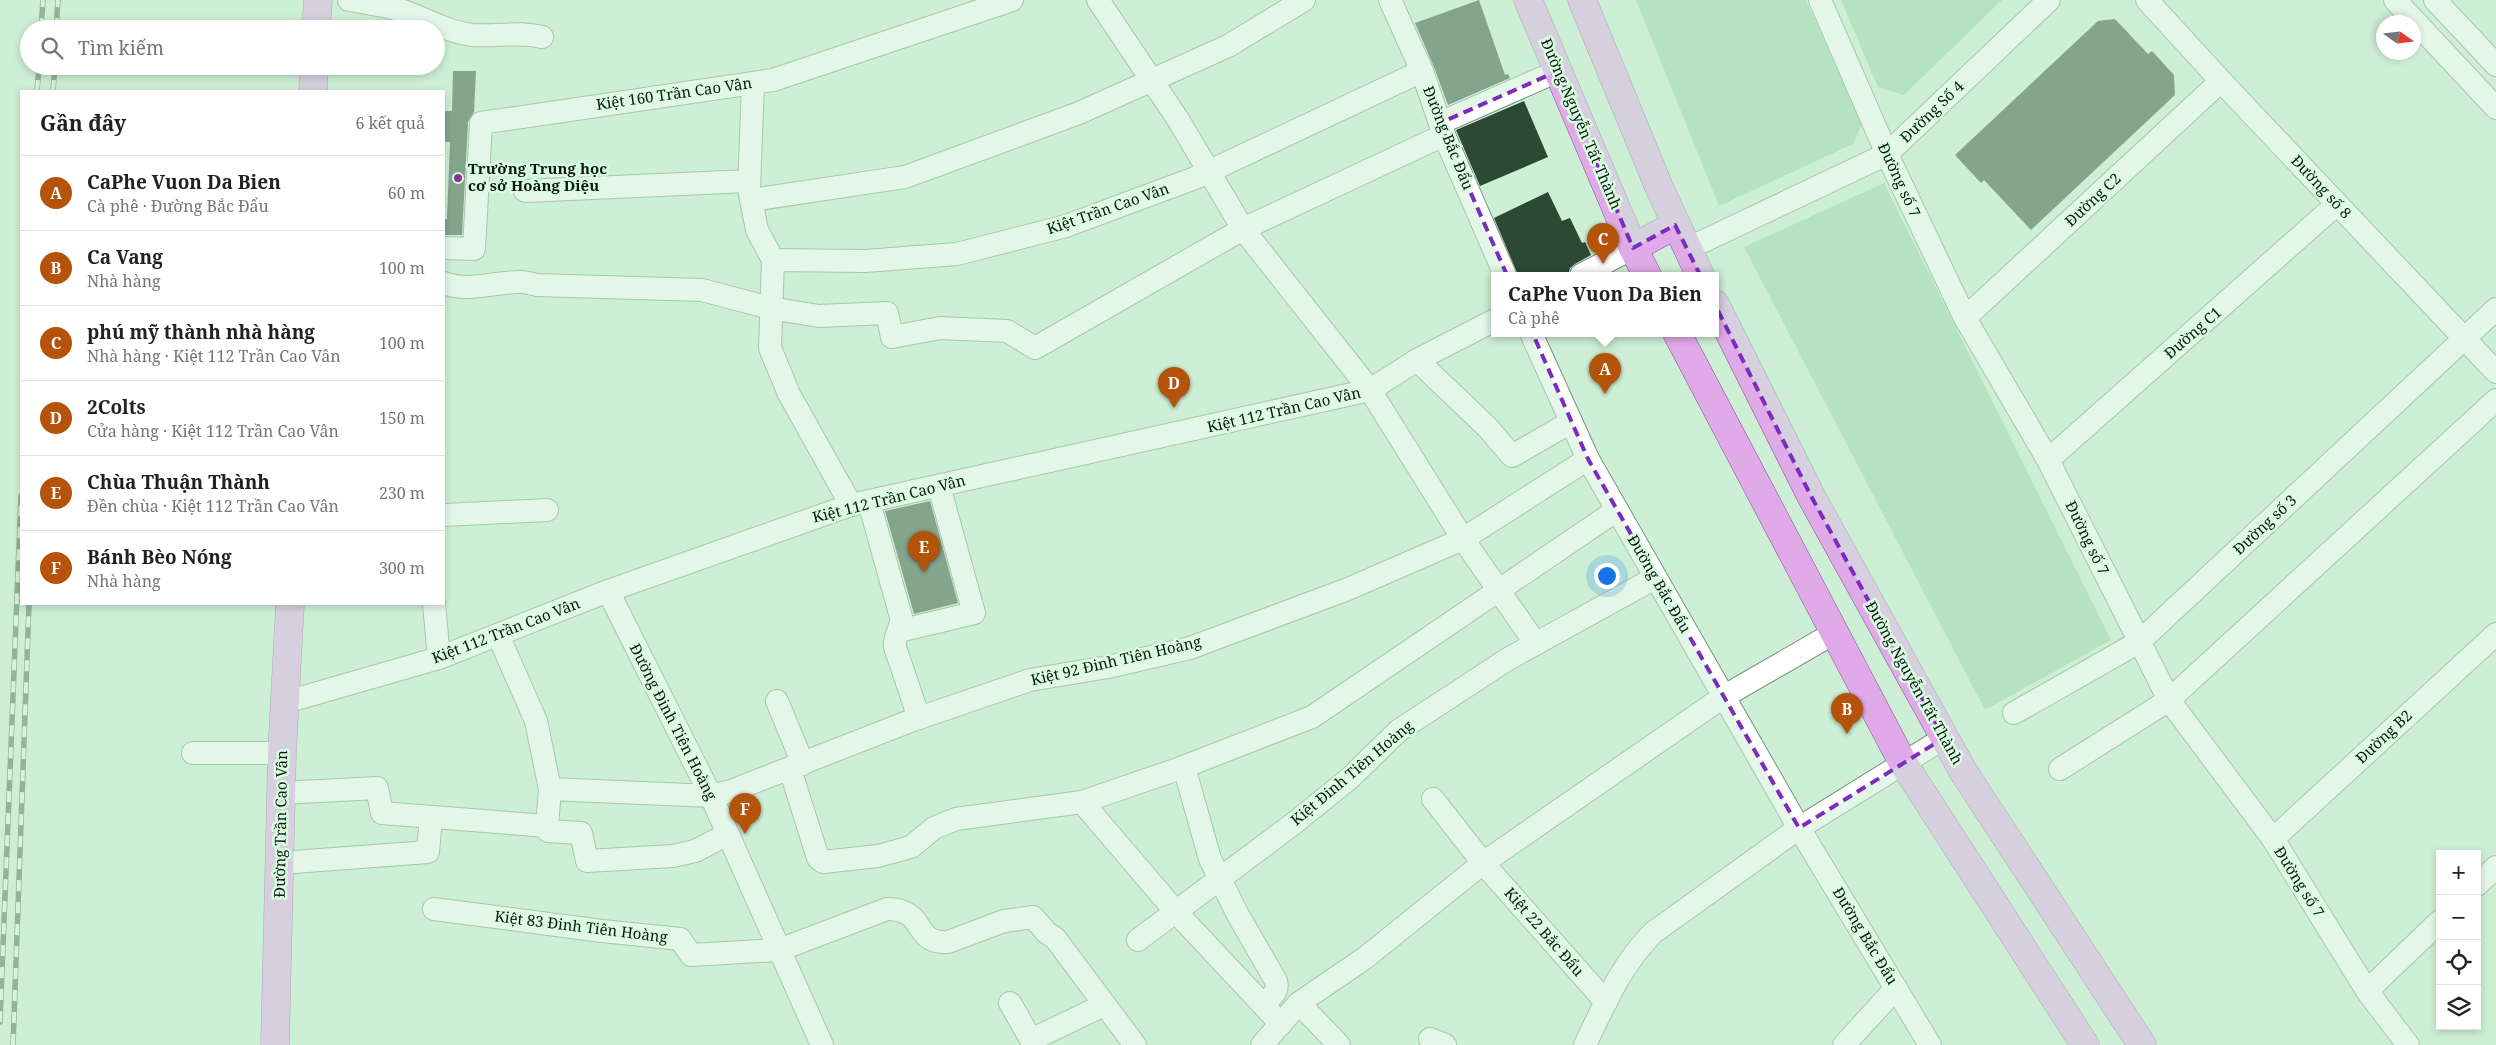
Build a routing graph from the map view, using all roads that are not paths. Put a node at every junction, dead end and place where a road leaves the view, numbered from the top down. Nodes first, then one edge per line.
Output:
1 (318, 0) edge
2 (349, 0) edge
3 (1012, 0) edge
4 (1098, 0) edge
5 (1304, 0) edge
6 (1390, 0) edge
7 (1528, 0) edge
8 (1582, 0) edge
9 (1820, 0) edge
10 (2049, 0) edge
11 (2147, 0) edge
12 (2395, 0) edge
13 (2435, 0) edge
14 (317, 20) edge
15 (423, 20) edge
16 (445, 28) edge
17 (542, 37) dead end
18 (2496, 65) edge
19 (1422, 71) junction
20 (1558, 71) junction
21 (314, 75) edge
22 (1150, 81) junction
23 (2221, 81) junction
24 (753, 83) junction
25 (313, 90) edge
26 (2496, 108) edge
27 (1442, 129) junction
28 (1887, 154) junction
29 (1210, 171) junction
30 (524, 190) dead end
31 (750, 190) junction
32 (2337, 204) junction
33 (1675, 225) junction
34 (1243, 230) junction
35 (445, 248) edge
36 (1633, 248) junction
37 (1687, 249) junction
38 (773, 260) junction
39 (1504, 272) edge
40 (1586, 272) edge
41 (1645, 272) edge
42 (1698, 272) edge
43 (445, 283) edge
44 (770, 308) junction
45 (2496, 309) edge
46 (1719, 312) edge
47 (1965, 318) junction
48 (1491, 322) edge
49 (1533, 337) edge
50 (1679, 337) edge
51 (2464, 338) junction
52 (1417, 360) junction
53 (2496, 372) edge
54 (1370, 390) junction
55 (2496, 400) edge
56 (1571, 422) junction
57 (1588, 459) junction
58 (2048, 460) junction
59 (939, 486) junction
60 (860, 504) junction
61 (547, 510) dead end
62 (1617, 510) junction
63 (445, 515) edge
64 (1463, 539) junction
65 (1655, 578) junction
66 (1497, 590) junction
67 (608, 591) junction
68 (290, 605) edge
69 (434, 605) edge
70 (899, 631) junction
71 (1834, 633) junction
72 (2496, 634) edge
73 (498, 635) junction
74 (2139, 642) junction
75 (1536, 644) junction
76 (439, 658) junction
77 (1723, 697) junction
78 (777, 700) dead end
79 (2169, 700) junction
80 (286, 702) junction
81 (2014, 713) dead end
82 (919, 718) junction
83 (1944, 738) junction
84 (193, 753) dead end
85 (282, 753) junction
86 (1903, 763) junction
87 (797, 767) junction
88 (1184, 767) junction
89 (2060, 769) dead end
90 (550, 790) junction
91 (281, 793) junction
92 (711, 796) junction
93 (1433, 799) dead end
94 (1082, 802) junction
95 (432, 817) junction
96 (547, 826) junction
97 (1799, 828) junction
98 (728, 834) junction
99 (2273, 839) junction
100 (280, 863) junction
101 (1483, 863) junction
102 (2496, 867) edge
103 (1219, 880) junction
104 (2481, 881) edge
105 (434, 909) dead end
106 (1176, 912) junction
107 (2436, 925) edge
108 (1138, 940) dead end
109 (779, 950) junction
110 (1896, 988) junction
111 (2367, 991) junction
112 (1606, 1002) junction
113 (1010, 1003) dead end
114 (1299, 1003) junction
115 (1263, 1004) junction
116 (1104, 1005) junction
117 (1281, 1024) junction
118 (1032, 1042) edge
119 (275, 1045) edge
120 (822, 1045) edge
121 (1135, 1045) edge
122 (1262, 1045) edge
123 (1338, 1045) edge
124 (1584, 1045) edge
125 (1844, 1045) edge
126 (1930, 1045) edge
127 (2085, 1045) edge
128 (2142, 1045) edge
129 (2408, 1045) edge

1 - 14 main road
2 - 15 street
3 - 24 street, Kiệt 160 Trần Cao Vân
4 - 22 street
5 - 22 street
6 - 19 street, Đường Bắc Đẩu
7 - 20 main road, Đường Nguyễn Tất Thành
8 - 33 main road
9 - 28 street, Đường số 7
10 - 28 street, Đường Số 4
11 - 23 street, Đường số 8
12 - 26 street
13 - 18 street
16 - 17 street
19 - 27 street, Đường Bắc Đẩu
19 - 29 street, Kiệt Trần Cao Vân
20 - 27 street
20 - 36 main road, Đường Nguyễn Tất Thành
21 - 25 main road
22 - 29 street
22 - 31 street
23 - 32 street, Đường số 8
23 - 47 street, Đường C2
24 - 31 street
24 - 35 street, Kiệt 160 Trần Cao Vân
27 - 34 street
27 - 39 street, Đường Bắc Đẩu
28 - 37 street, Đường Số 4
28 - 47 street, Đường số 7
29 - 34 street
29 - 38 street, Kiệt Trần Cao Vân
30 - 31 street
31 - 38 street
32 - 51 street, Đường số 8
32 - 58 street, Đường C1
33 - 36 main road
33 - 37 main road
34 - 44 street
34 - 54 street
36 - 40 street
36 - 41 main road, Đường Nguyễn Tất Thành
37 - 42 main road
38 - 44 street
43 - 44 street
44 - 60 street
45 - 51 street, Đường số 3
46 - 83 main road, Đường Nguyễn Tất Thành
47 - 58 street, Đường số 7
48 - 52 street, Kiệt 112 Trần Cao Vân
49 - 56 street, Đường Bắc Đẩu
50 - 71 main road
51 - 53 street, Đường số 8
51 - 74 street, Đường số 3
52 - 54 street, Kiệt 112 Trần Cao Vân
52 - 56 street
54 - 59 street, Kiệt 112 Trần Cao Vân
54 - 64 street
55 - 79 street
56 - 57 street, Đường Bắc Đẩu
57 - 62 street, Đường Bắc Đẩu
57 - 64 street, Kiệt 92 Đinh Tiên Hoàng
58 - 74 street, Đường số 7
59 - 60 street, Kiệt 112 Trần Cao Vân
59 - 70 street
60 - 67 street, Kiệt 112 Trần Cao Vân
60 - 70 street
61 - 63 street
62 - 65 street, Đường Bắc Đẩu
62 - 66 street
64 - 66 street
64 - 82 street, Kiệt 92 Đinh Tiên Hoàng
65 - 75 street, Kiệt Đinh Tiên Hoàng
65 - 77 street, Đường Bắc Đẩu
66 - 75 street
66 - 88 street
67 - 73 street, Kiệt 112 Trần Cao Vân
67 - 92 street, Đường Đinh Tiên Hoàng
68 - 80 main road, Đường Trần Cao Vân
69 - 76 street
70 - 82 street
71 - 77 street
71 - 86 main road
72 - 99 street, Đường B2
73 - 76 street, Kiệt 112 Trần Cao Vân
73 - 90 street
74 - 79 street, Đường số 7
74 - 81 street, Đường số 3
75 - 103 street, Kiệt Đinh Tiên Hoàng
76 - 80 street, Kiệt 112 Trần Cao Vân
77 - 97 street, Đường Bắc Đẩu
77 - 101 street
78 - 87 street
79 - 89 street
79 - 99 street, Đường số 7
80 - 85 main road, Đường Trần Cao Vân
82 - 87 street, Kiệt 92 Đinh Tiên Hoàng
83 - 86 street
83 - 128 main road, Đường Nguyễn Tất Thành
84 - 85 street
85 - 91 main road, Đường Trần Cao Vân
86 - 97 street
86 - 127 main road
87 - 92 street, Kiệt 92 Đinh Tiên Hoàng
87 - 94 street
88 - 94 street
88 - 103 street
90 - 92 street, Kiệt 92 Đinh Tiên Hoàng
90 - 96 street
91 - 95 street
91 - 100 main road, Đường Trần Cao Vân
92 - 98 street, Đường Đinh Tiên Hoàng
93 - 101 street, Kiệt 22 Bắc Đẩu
94 - 106 street
95 - 96 street
95 - 100 street
96 - 98 street
97 - 110 street, Đường Bắc Đẩu
97 - 112 street
98 - 109 street, Đường Đinh Tiên Hoàng
99 - 111 street, Đường số 7
100 - 119 main road, Đường Trần Cao Vân
101 - 112 street, Kiệt 22 Bắc Đẩu
101 - 114 street
102 - 104 street
103 - 106 street, Kiệt Đinh Tiên Hoàng
103 - 115 street
105 - 109 street, Kiệt 83 Đinh Tiên Hoàng
106 - 108 street, Kiệt Đinh Tiên Hoàng
106 - 115 street
107 - 111 street
109 - 116 street
109 - 120 street, Đường Đinh Tiên Hoàng
110 - 125 street
110 - 126 street, Đường Bắc Đẩu
111 - 129 street, Đường số 7
112 - 124 street
113 - 118 street
114 - 117 street
114 - 123 street
115 - 117 street
116 - 118 street
116 - 121 street
117 - 122 street

